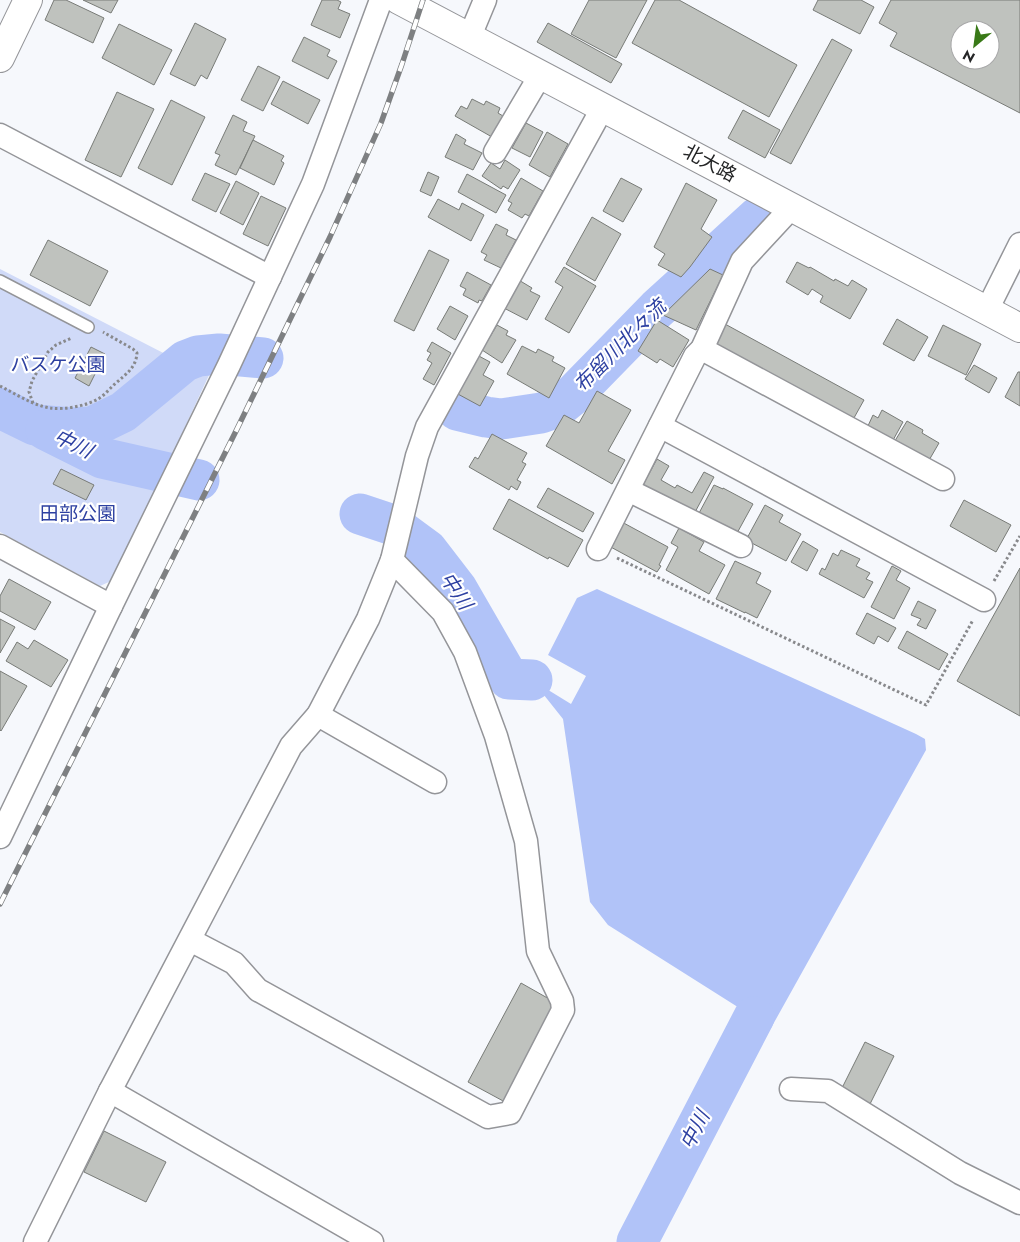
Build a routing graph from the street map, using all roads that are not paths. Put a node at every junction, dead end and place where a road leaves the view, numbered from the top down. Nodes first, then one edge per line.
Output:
1 (28, 0) edge
2 (381, 0) edge
3 (399, 0) edge
4 (485, 0) edge
5 (470, 36) junction
6 (0, 58) edge
7 (540, 74) junction
8 (604, 107) junction
9 (0, 135) edge
10 (495, 152) dead end
11 (792, 207) junction
12 (1020, 244) edge
13 (270, 277) junction
14 (0, 281) edge
15 (987, 310) junction
16 (88, 326) road end
17 (1020, 328) edge
18 (702, 349) junction
19 (660, 426) junction
20 (943, 479) dead end
21 (628, 490) junction
22 (0, 546) edge
23 (741, 546) dead end
24 (598, 549) road end
25 (392, 560) junction
26 (984, 600) road end
27 (111, 606) junction
28 (318, 715) junction
29 (435, 782) dead end
30 (0, 837) edge
31 (190, 940) junction
32 (791, 1088) dead end
33 (110, 1091) junction
34 (1020, 1203) edge
35 (35, 1242) edge
36 (372, 1242) edge

1 - 6 street
2 - 13 street
3 - 5 street, 北大路
4 - 5 street
5 - 7 street, 北大路
7 - 8 street, 北大路
7 - 10 street
8 - 11 street, 北大路
8 - 25 street
9 - 13 street
11 - 15 street, 北大路
11 - 18 street
12 - 15 street
13 - 27 street
14 - 16 lane
15 - 17 street, 北大路
18 - 19 street
18 - 20 street
19 - 21 street
19 - 26 street
21 - 23 street
21 - 24 street
22 - 27 street
25 - 28 street
25 - 31 street
27 - 30 street
28 - 29 street
28 - 31 street
31 - 33 street
32 - 34 street
33 - 35 street
33 - 36 street

